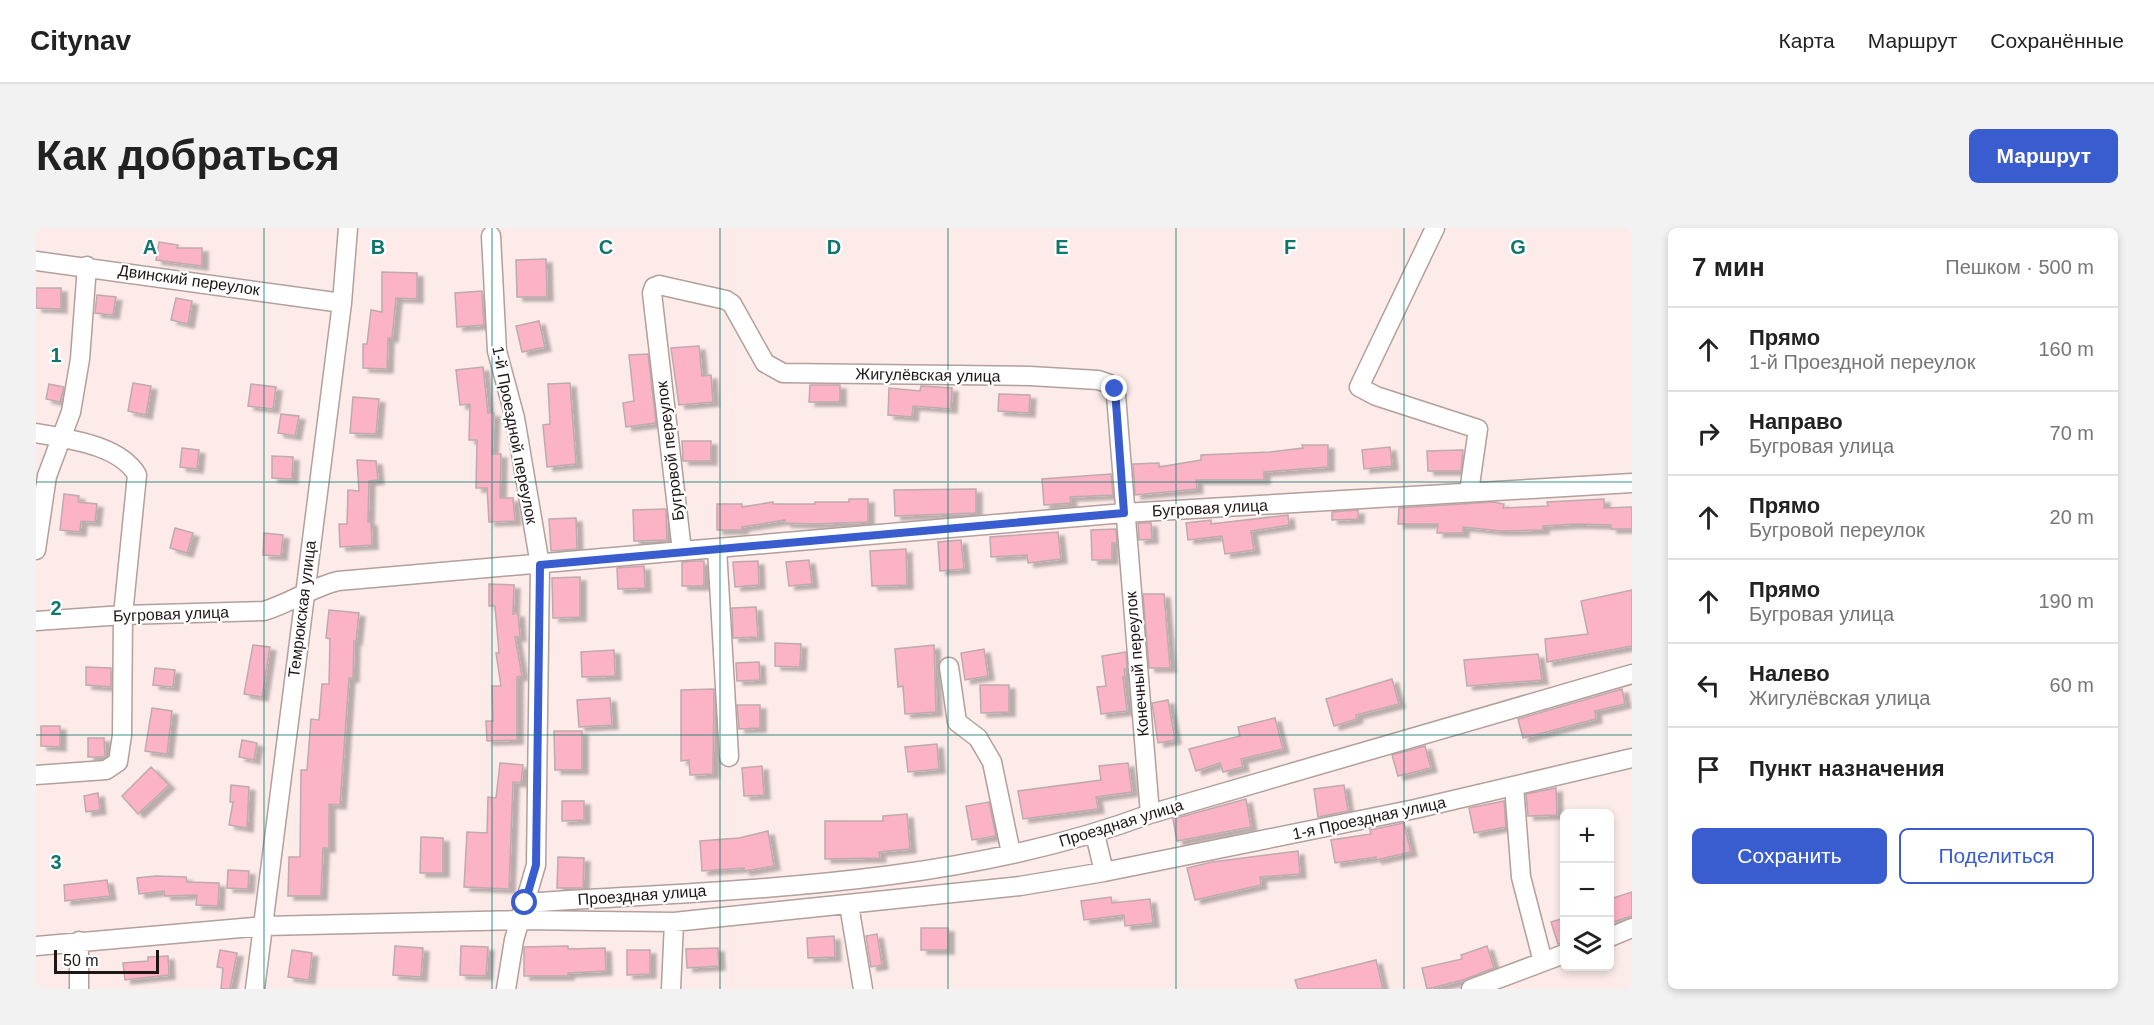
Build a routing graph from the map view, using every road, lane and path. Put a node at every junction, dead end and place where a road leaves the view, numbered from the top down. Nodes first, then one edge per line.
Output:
1 (348, 228) edge
2 (1436, 228) edge
3 (491, 236) dead end
4 (36, 261) edge
5 (87, 266) junction
6 (654, 287) joint
7 (342, 303) junction
8 (36, 433) edge
9 (62, 438) junction
10 (1632, 483) edge
11 (1469, 492) junction
12 (1124, 513) junction
13 (717, 548) junction
14 (36, 550) edge
15 (682, 551) junction
16 (540, 565) junction
17 (303, 596) junction
18 (123, 615) junction
19 (36, 621) edge
20 (949, 667) dead end
21 (1632, 674) edge
22 (729, 758) dead end
23 (1632, 758) edge
24 (36, 775) edge
25 (1514, 786) junction
26 (1150, 814) junction
27 (1095, 834) junction
28 (1011, 853) junction
29 (1104, 872) junction
30 (849, 905) junction
31 (523, 911) junction
32 (674, 922) junction
33 (265, 926) junction
34 (1632, 928) edge
35 (1614, 935) edge
36 (80, 941) junction
37 (36, 946) edge
38 (1560, 956) edge
39 (1543, 962) junction
40 (79, 989) edge
41 (255, 989) edge
42 (506, 989) edge
43 (670, 989) edge
44 (863, 989) edge
45 (1471, 989) edge

1 - 7 street, Темрюкская улица
2 - 11 street
3 - 16 street, 1-й Проездной переулок
4 - 5 street, Двинский переулок
5 - 7 street, Двинский переулок
5 - 9 street
6 - 12 street, Жигулёвская улица
6 - 15 street, Бугровой переулок
7 - 17 street, Темрюкская улица
8 - 9 street
9 - 14 street
9 - 18 street
10 - 11 street, Бугровая улица
11 - 12 street, Бугровая улица
12 - 13 street, Бугровая улица
12 - 26 street, Конечный переулок
13 - 15 street
13 - 22 street
15 - 16 street
16 - 17 street, Бугровая улица
16 - 31 street, 1-й Проездной переулок
17 - 18 street, Бугровая улица
17 - 33 street, Темрюкская улица
18 - 19 street, Бугровая улица
18 - 24 street
20 - 28 street
21 - 26 street, Проездная улица
23 - 25 street, 1-я Проездная улица
25 - 29 street, 1-я Проездная улица
25 - 39 street
26 - 27 street, Проездная улица
27 - 28 street, Проездная улица
27 - 29 street
28 - 31 street, Проездная улица
29 - 30 street, Проездная улица
30 - 32 street, Проездная улица
30 - 44 street
31 - 32 street, Проездная улица
31 - 33 street, Проездная улица
31 - 42 street, 1-й Проездной переулок
32 - 43 street
33 - 36 street, Проездная улица
33 - 41 street, Темрюкская улица
34 - 35 street
36 - 37 street, Проездная улица
36 - 40 street
38 - 39 street
39 - 45 street

